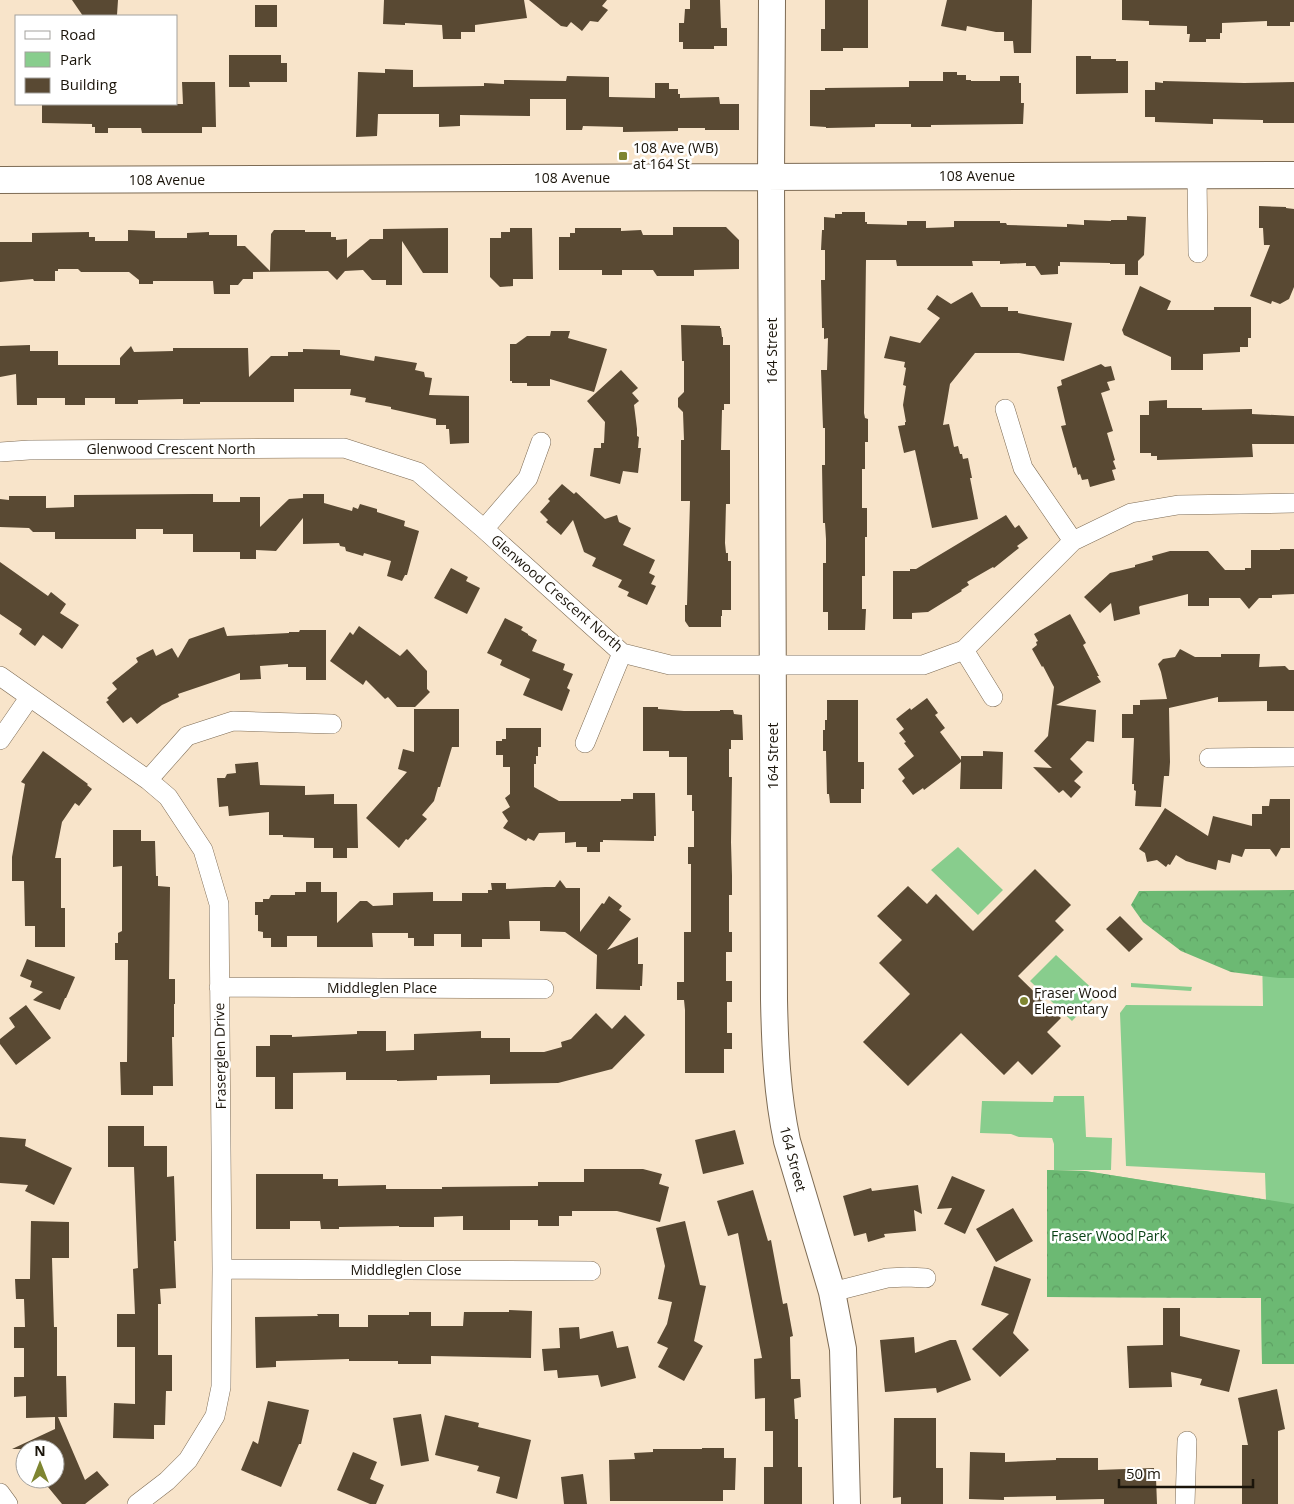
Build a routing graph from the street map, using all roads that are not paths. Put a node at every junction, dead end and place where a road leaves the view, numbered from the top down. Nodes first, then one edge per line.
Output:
1 (772, 0) edge
2 (1294, 175) edge
3 (1197, 176) junction
4 (771, 177) junction
5 (0, 180) edge
6 (1198, 253) dead end
7 (1005, 410) dead end
8 (541, 442) dead end
9 (0, 452) edge
10 (1294, 503) edge
11 (484, 529) junction
12 (1074, 541) junction
13 (964, 650) junction
14 (622, 653) junction
15 (773, 665) junction
16 (0, 676) edge
17 (993, 697) dead end
18 (29, 698) junction
19 (332, 724) dead end
20 (0, 740) edge
21 (585, 743) dead end
22 (1294, 757) edge
23 (1209, 758) dead end
24 (148, 780) junction
25 (220, 987) junction
26 (544, 989) dead end
27 (222, 1269) junction
28 (591, 1271) dead end
29 (926, 1278) dead end
30 (832, 1292) junction
31 (1186, 1441) dead end
32 (0, 1493) edge
33 (8, 1504) edge
34 (137, 1504) edge
35 (847, 1504) edge
36 (1186, 1504) edge

1 - 4 street, 164 Street
2 - 3 street, 108 Avenue
3 - 4 street, 108 Avenue
3 - 6 street
4 - 5 street, 108 Avenue
4 - 15 street, 164 Street
7 - 12 street
8 - 11 street
9 - 11 street, Glenwood Crescent North
10 - 12 street, Glenwood Crescent North
11 - 14 street, Glenwood Crescent North
12 - 13 street, Glenwood Crescent North
13 - 15 street, Glenwood Crescent North
13 - 17 street
14 - 15 street, Glenwood Crescent North
14 - 21 street
15 - 30 street, 164 Street
16 - 18 street, Fraserglen Drive
18 - 20 street
18 - 24 street, Fraserglen Drive
19 - 24 street
22 - 23 street
24 - 25 street, Fraserglen Drive
25 - 26 street, Middleglen Place
25 - 27 street, Fraserglen Drive
27 - 28 street, Middleglen Close
27 - 34 street, Fraserglen Drive
29 - 30 street
30 - 35 street, 164 Street
31 - 36 street
32 - 33 street

